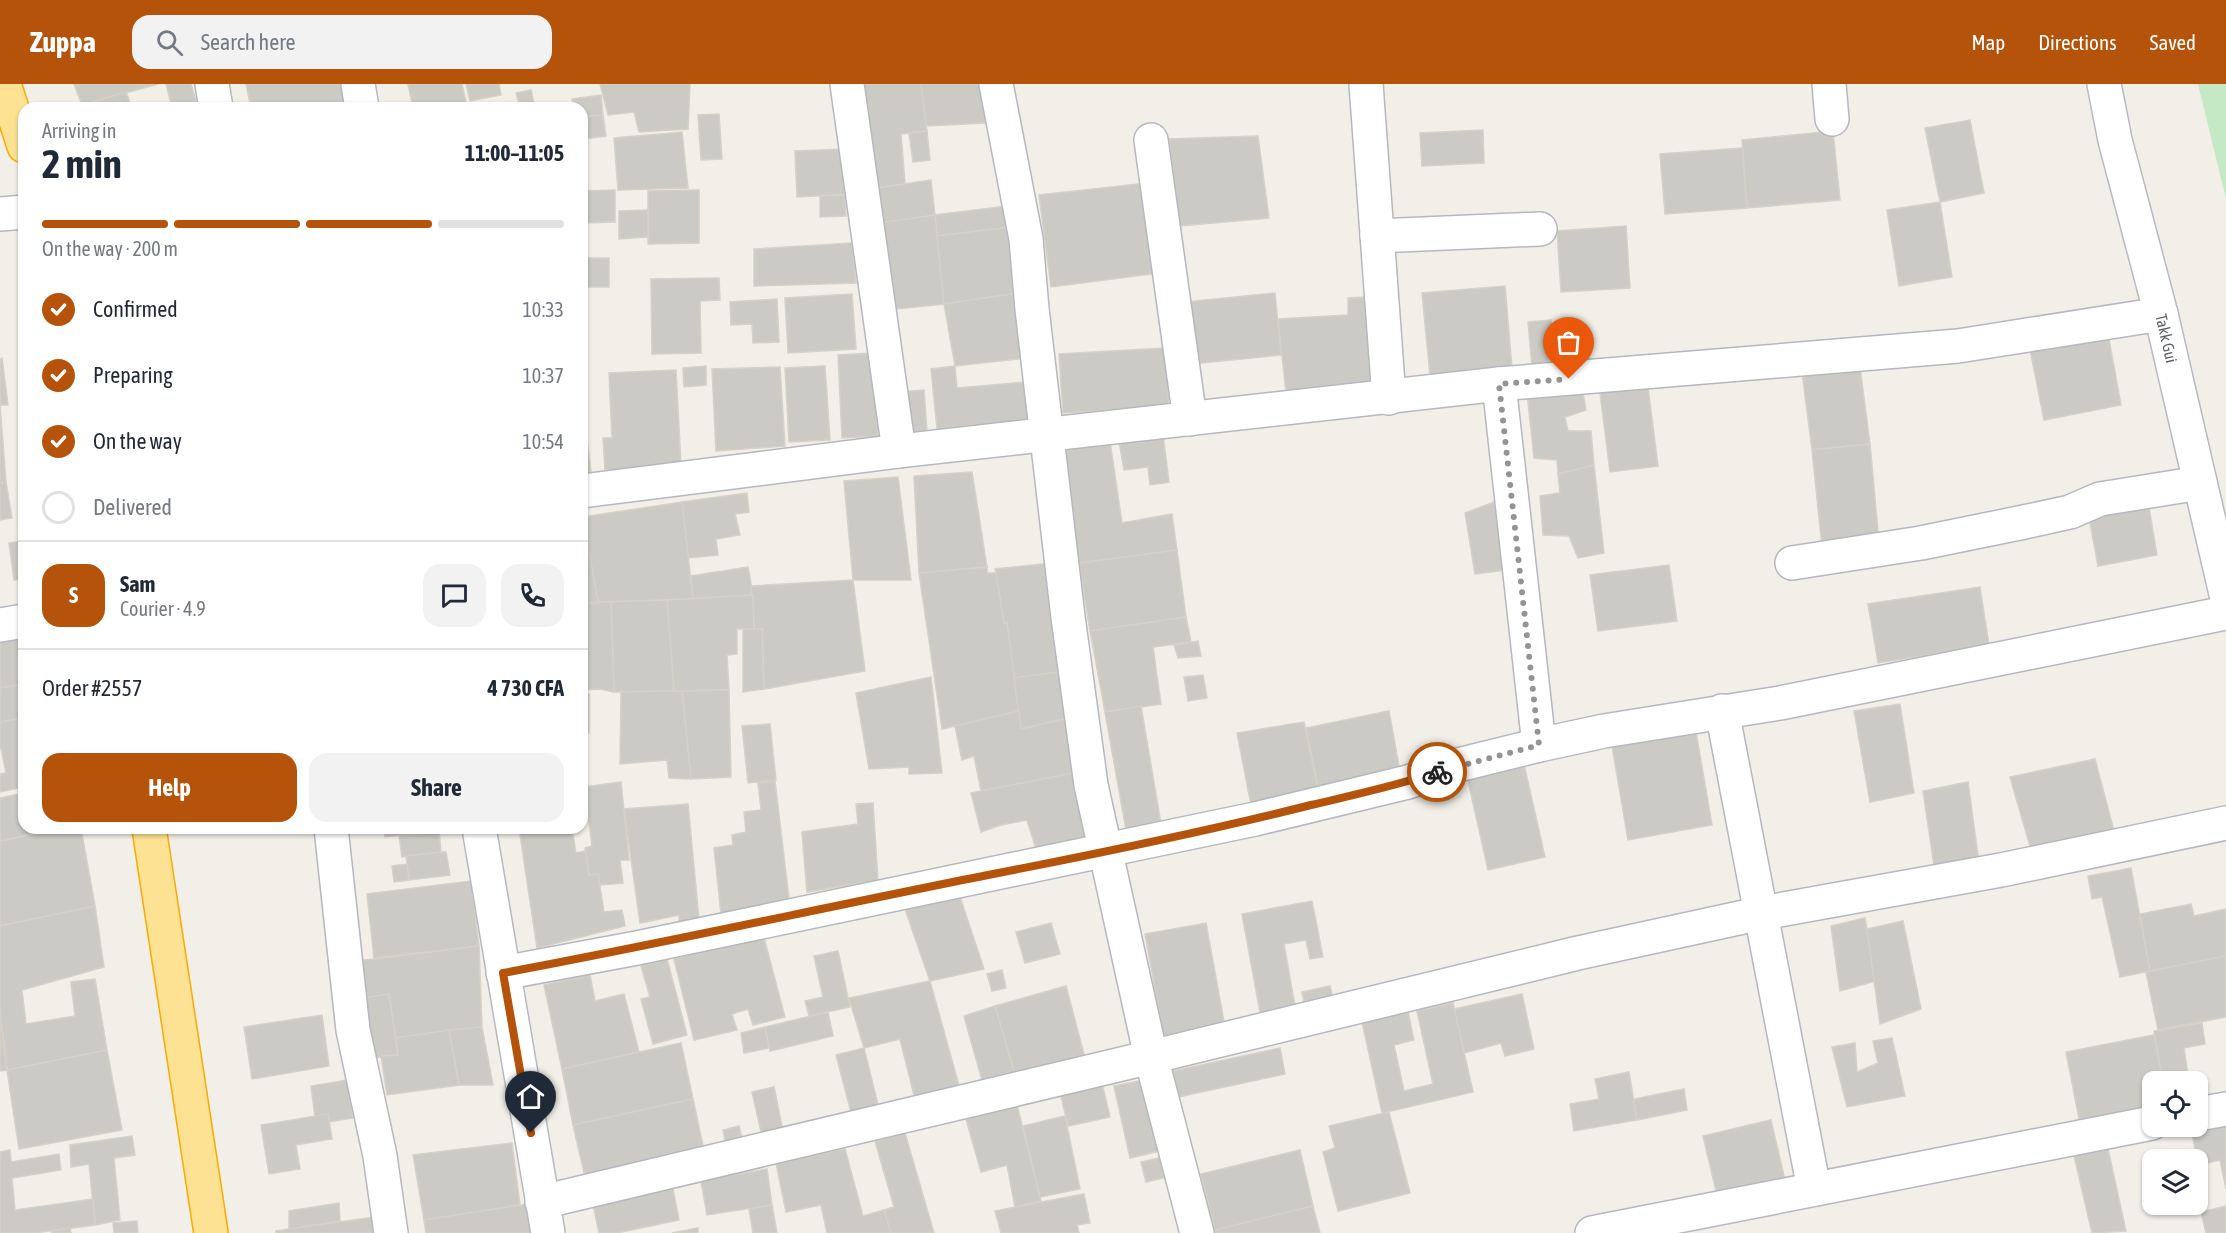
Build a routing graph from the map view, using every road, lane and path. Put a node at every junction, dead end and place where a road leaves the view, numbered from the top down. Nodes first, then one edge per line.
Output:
1 (4, 84) edge
2 (212, 84) edge
3 (358, 84) edge
4 (847, 84) edge
5 (996, 84) edge
6 (1366, 84) edge
7 (1829, 84) edge
8 (2104, 84) edge
9 (215, 102) edge
10 (361, 102) edge
11 (1832, 119) dead end
12 (18, 127) edge
13 (1151, 140) dead end
14 (18, 213) edge
15 (0, 214) edge
16 (1540, 229) dead end
17 (1377, 236) junction
18 (2161, 314) junction
19 (1499, 384) junction
20 (1389, 398) junction
21 (1190, 419) junction
22 (1047, 435) junction
23 (899, 451) junction
24 (2200, 483) junction
25 (588, 490) edge
26 (1792, 563) dead end
27 (2226, 594) edge
28 (2226, 613) edge
29 (18, 622) edge
30 (0, 625) edge
31 (1722, 711) junction
32 (1539, 745) junction
33 (2226, 823) edge
34 (150, 834) edge
35 (480, 834) edge
36 (333, 842) edge
37 (1105, 852) junction
38 (1762, 913) junction
39 (503, 973) junction
40 (1151, 1057) junction
41 (2226, 1109) edge
42 (2208, 1112) edge
43 (2142, 1125) edge
44 (1814, 1189) junction
45 (545, 1217) edge
46 (211, 1233) edge
47 (392, 1233) edge
48 (1197, 1233) edge
49 (1592, 1233) edge

1 - 12 highway
2 - 9 street
3 - 10 street
4 - 23 street
5 - 22 street
6 - 17 street
7 - 11 street
8 - 18 street, Takk Gui
13 - 21 street
14 - 15 street
16 - 17 street
17 - 20 street
18 - 19 street
18 - 24 street, Takk Gui
19 - 20 street
19 - 32 street
20 - 21 street
21 - 22 street
22 - 23 street
22 - 37 street
23 - 25 street
24 - 26 street
24 - 27 street, Takk Gui
28 - 31 street
29 - 30 street
31 - 32 street
31 - 38 street
32 - 37 street
33 - 38 street
34 - 46 highway
35 - 39 street
36 - 47 street
37 - 39 street
37 - 40 street
38 - 40 street
38 - 44 street
39 - 45 street
40 - 45 street
40 - 48 street
41 - 42 street
43 - 44 street
44 - 49 street

